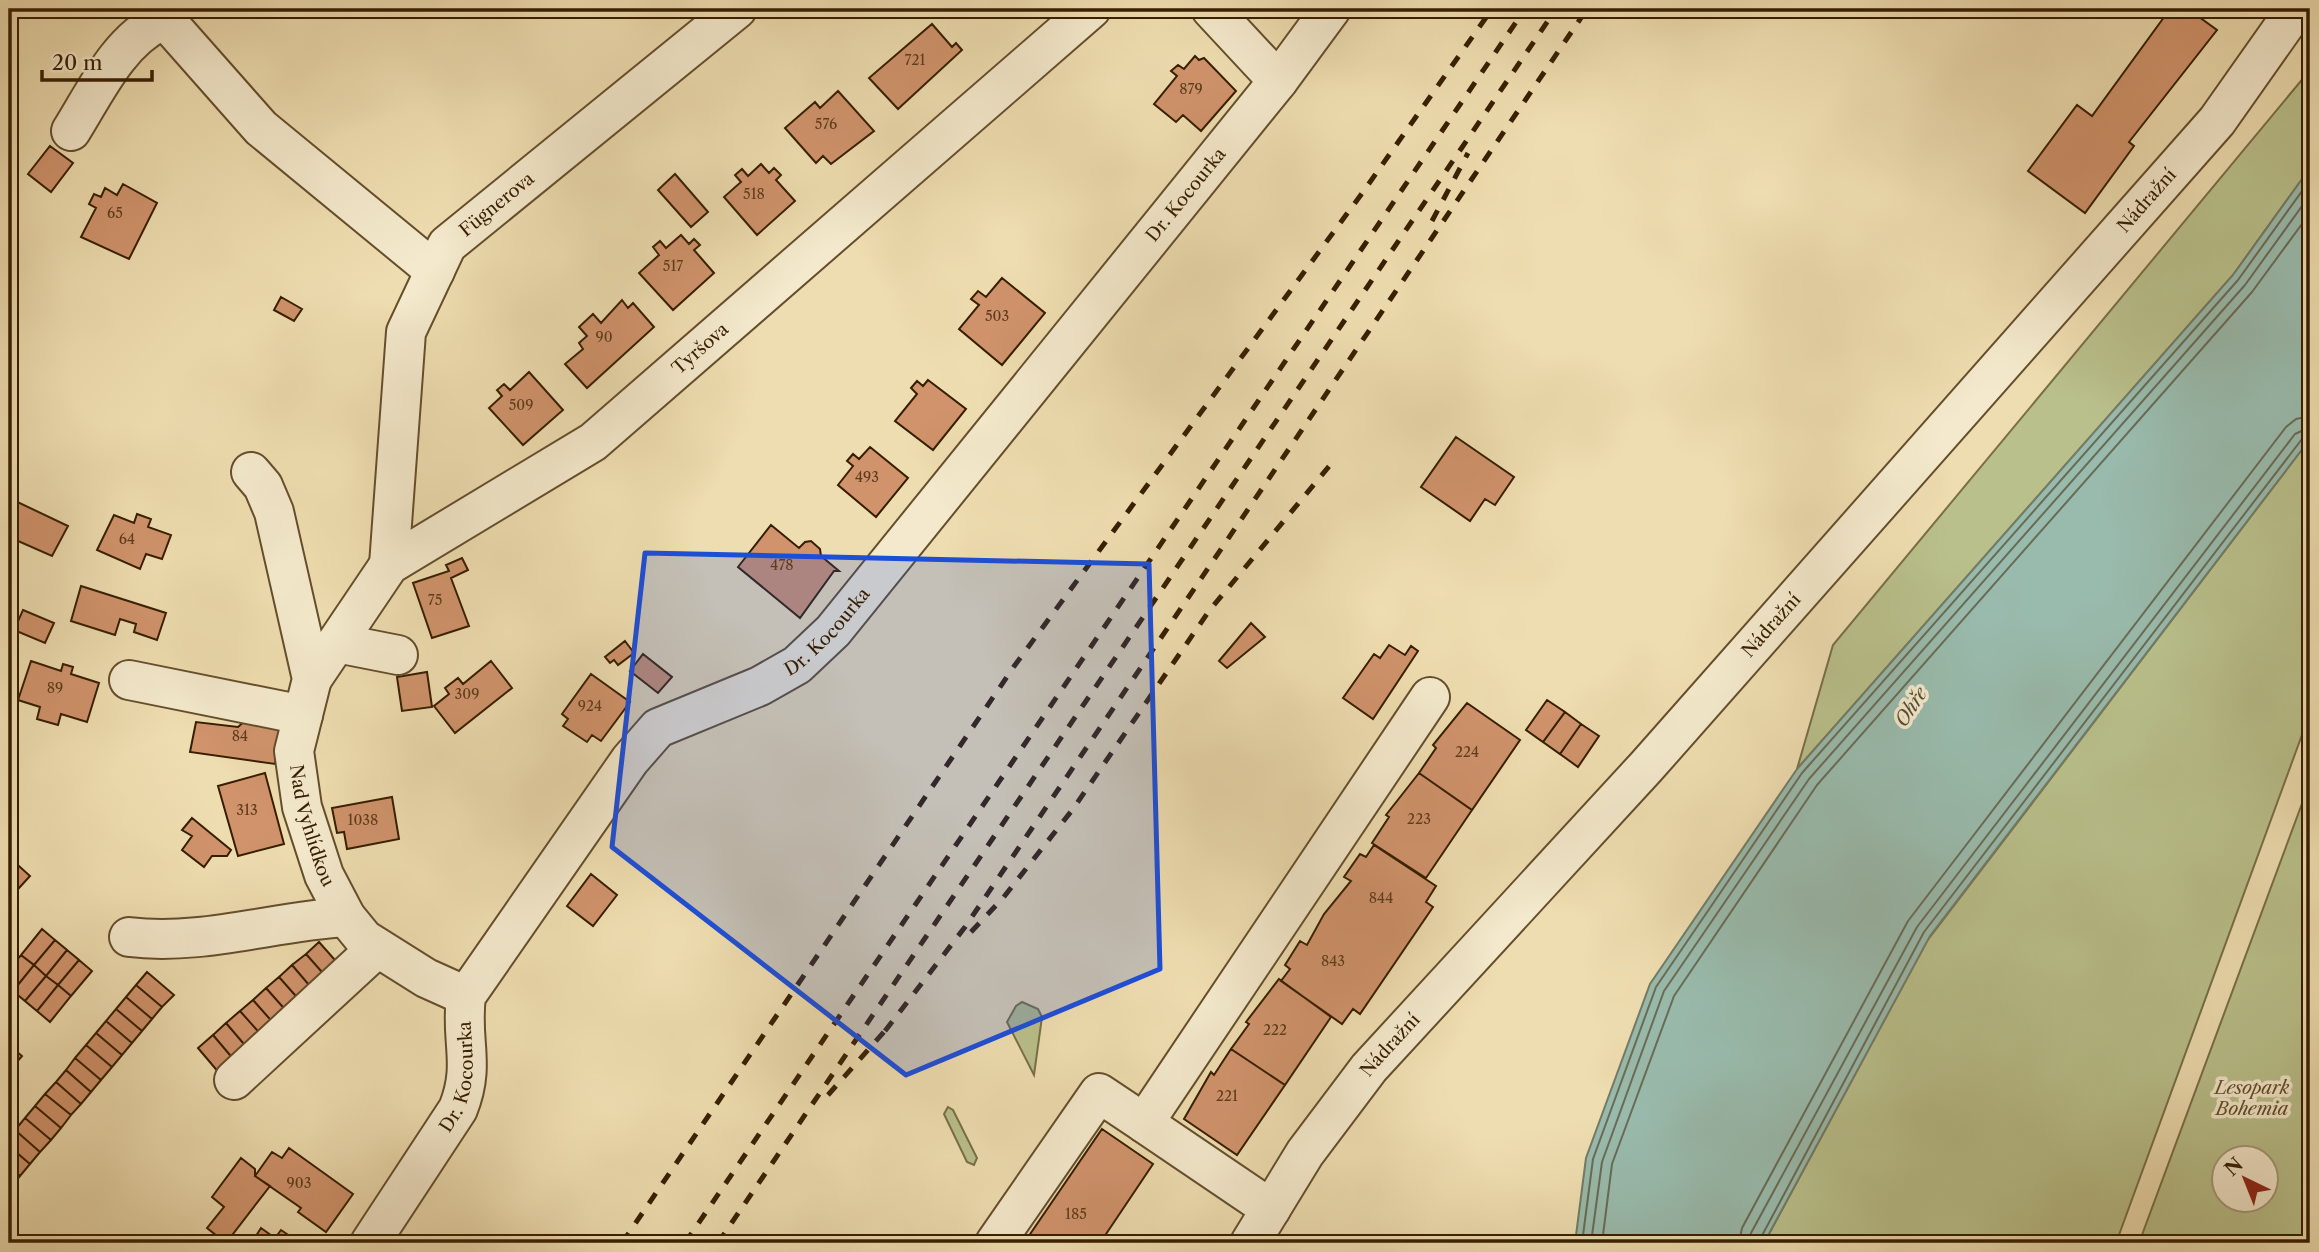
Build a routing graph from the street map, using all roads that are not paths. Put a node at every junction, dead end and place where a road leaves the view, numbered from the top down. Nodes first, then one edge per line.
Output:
1 (1091, 9) edge
2 (1211, 9) edge
3 (1331, 9) edge
4 (2296, 9) edge
5 (725, 13) edge
6 (1278, 81) junction
7 (71, 131) dead end
8 (435, 271) junction
9 (251, 472) dead end
10 (389, 565) junction
11 (337, 643) junction
12 (398, 655) dead end
13 (129, 680) dead end
14 (308, 697) junction
15 (1430, 697) dead end
16 (346, 917) junction
17 (129, 937) dead end
18 (377, 948) junction
19 (466, 996) junction
20 (234, 1080) dead end
21 (1144, 1123) junction
22 (1271, 1209) junction
23 (370, 1243) edge
24 (995, 1243) edge
25 (1250, 1243) edge

1 - 10 street, Tyršova
2 - 6 street
3 - 6 street, Dr. Kocourka
4 - 22 street, Nádražní
5 - 8 street, Fügnerova
6 - 19 street, Dr. Kocourka
7 - 8 street
8 - 10 street, Fügnerova
9 - 14 street, Nad Vyhlídkou
10 - 11 street, Tyršova
11 - 12 street
11 - 14 street, Tyršova
13 - 14 street
14 - 16 street, Nad Vyhlídkou
15 - 21 street
16 - 17 street
16 - 18 street, Nad Vyhlídkou
18 - 19 street, Nad Vyhlídkou
18 - 20 street
19 - 23 street, Dr. Kocourka
21 - 22 street
21 - 24 street
22 - 25 street, Nádražní

